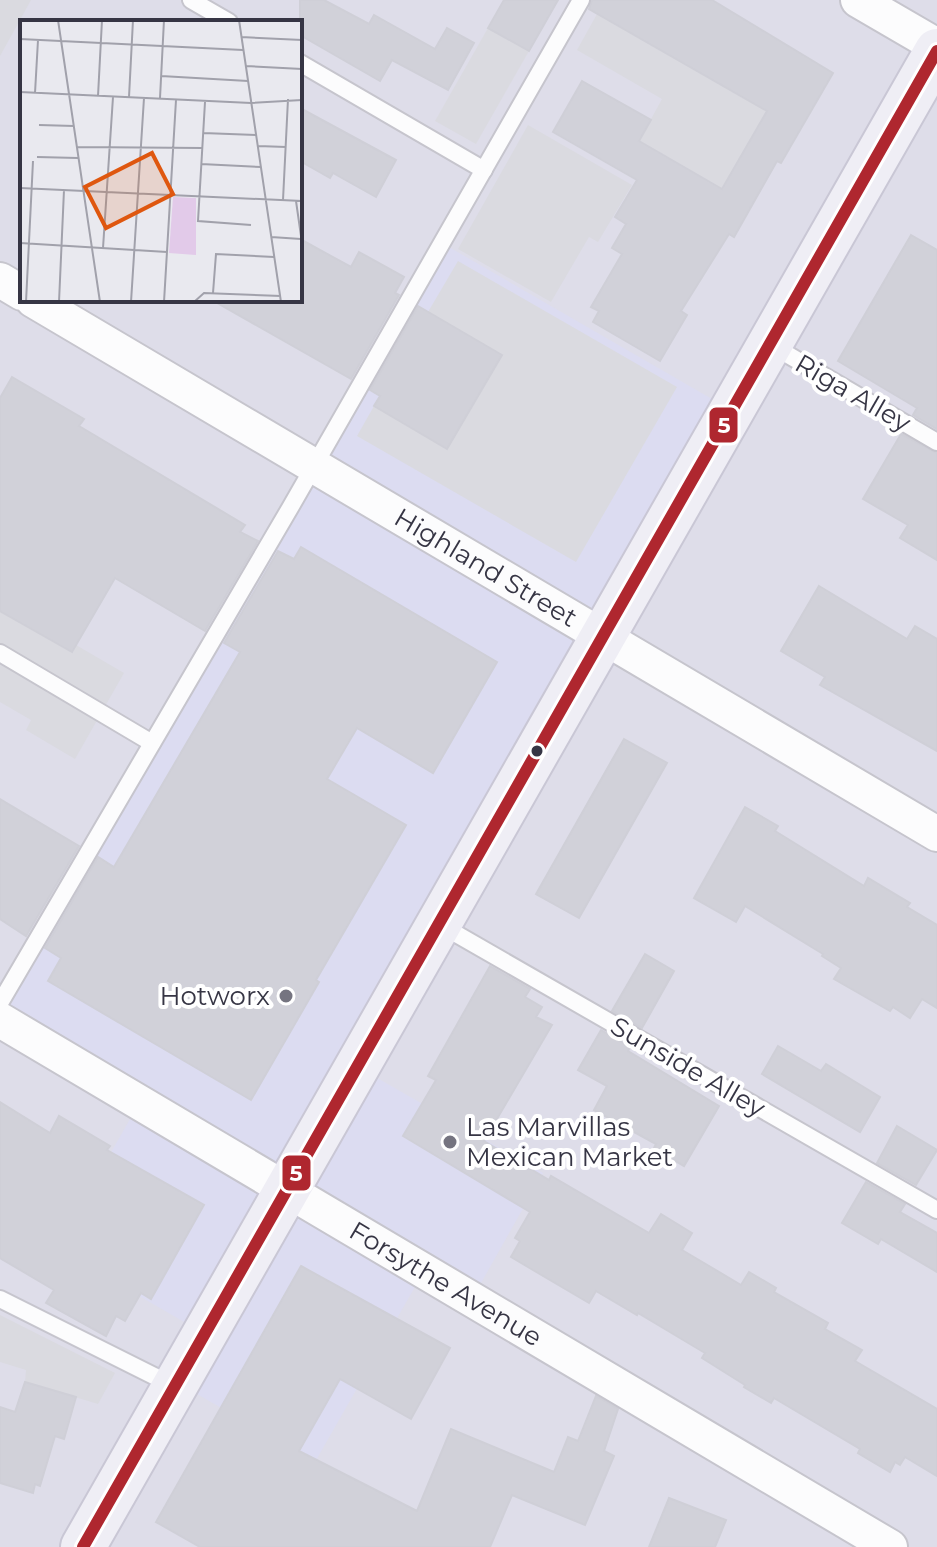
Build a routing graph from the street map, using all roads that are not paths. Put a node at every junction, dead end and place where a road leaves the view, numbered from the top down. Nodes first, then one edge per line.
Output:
1 (191, 0) edge
2 (581, 0) edge
3 (858, 0) edge
4 (226, 20) edge
5 (937, 49) edge
6 (302, 64) edge
7 (484, 170) junction
8 (0, 280) edge
9 (20, 292) edge
10 (36, 302) edge
11 (769, 343) junction
12 (937, 442) edge
13 (315, 466) junction
14 (603, 637) junction
15 (0, 653) edge
16 (152, 743) junction
17 (937, 834) edge
18 (439, 924) junction
19 (0, 1003) edge
20 (0, 1020) edge
21 (286, 1190) junction
22 (937, 1210) edge
23 (0, 1299) edge
24 (175, 1387) junction
25 (83, 1547) edge
26 (890, 1547) edge

1 - 4 lane
2 - 7 lane
3 - 5 street
5 - 11 main road
6 - 7 lane
7 - 13 lane
8 - 9 street
10 - 13 street, Highland Street
11 - 12 lane, Riga Alley
11 - 14 main road
13 - 14 street, Highland Street
13 - 16 lane
14 - 17 street, Highland Street
14 - 18 main road
15 - 16 lane
16 - 19 lane
18 - 21 main road
18 - 22 lane, Sunside Alley
20 - 21 street, Forsythe Avenue
21 - 24 main road
21 - 26 street, Forsythe Avenue
23 - 24 lane
24 - 25 main road

